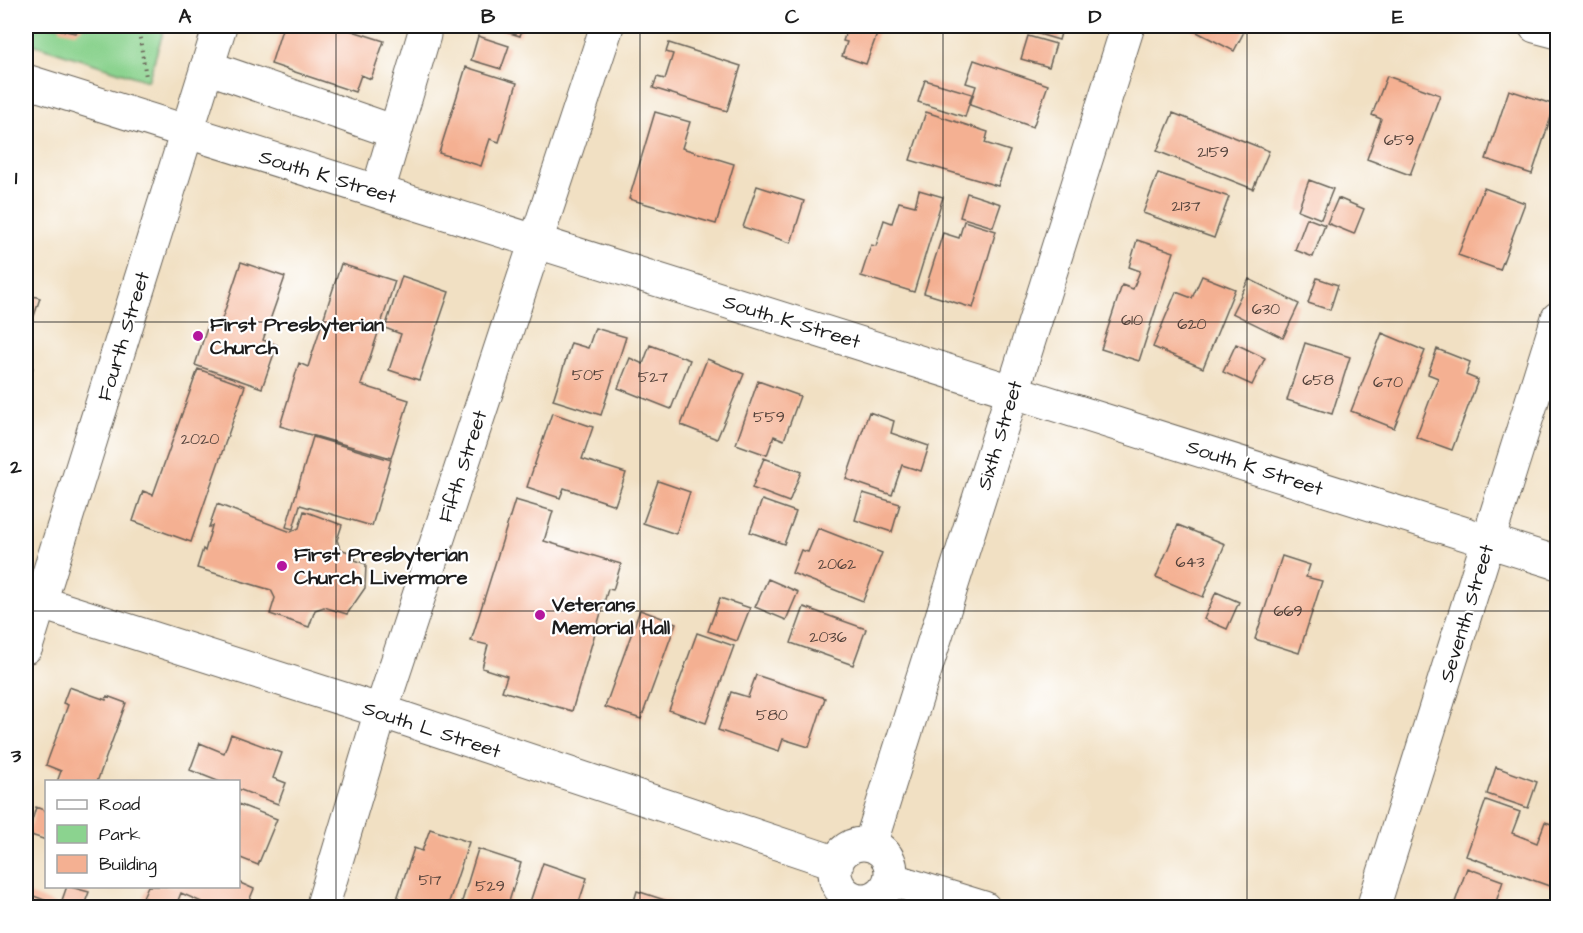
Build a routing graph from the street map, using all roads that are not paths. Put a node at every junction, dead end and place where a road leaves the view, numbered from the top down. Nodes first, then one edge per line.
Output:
1 (220, 26) edge
2 (607, 26) edge
3 (1128, 26) edge
4 (1535, 26) edge
5 (1557, 33) edge
6 (424, 35) dead end
7 (207, 67) junction
8 (26, 81) edge
9 (187, 131) junction
10 (395, 132) junction
11 (378, 191) junction
12 (536, 241) junction
13 (1557, 318) edge
14 (1014, 390) junction
15 (1488, 542) junction
16 (1557, 562) edge
17 (32, 601) edge
18 (26, 647) edge
19 (381, 711) junction
20 (870, 845) junction
21 (837, 863) junction
22 (890, 879) junction
23 (855, 903) edge
24 (322, 908) edge
25 (984, 908) edge
26 (1373, 908) edge

1 - 7 street, Fourth Street
2 - 12 street, Fifth Street
3 - 14 street, Sixth Street
4 - 5 street
6 - 10 street
7 - 9 street, Fourth Street
7 - 10 street
8 - 9 street, South K Street
9 - 11 street, South K Street
9 - 17 street, Fourth Street
10 - 11 street
11 - 12 street, South K Street
12 - 14 street, South K Street
12 - 19 street, Fifth Street
13 - 15 street, Seventh Street
14 - 15 street, South K Street
14 - 20 street, Sixth Street
15 - 16 street, South K Street
15 - 26 street, Seventh Street
17 - 18 street, Fourth Street
17 - 19 street, South L Street
19 - 21 street, South L Street
19 - 24 street, Fifth Street
20 - 21 street
20 - 22 street
21 - 23 street
22 - 23 street
22 - 25 street

